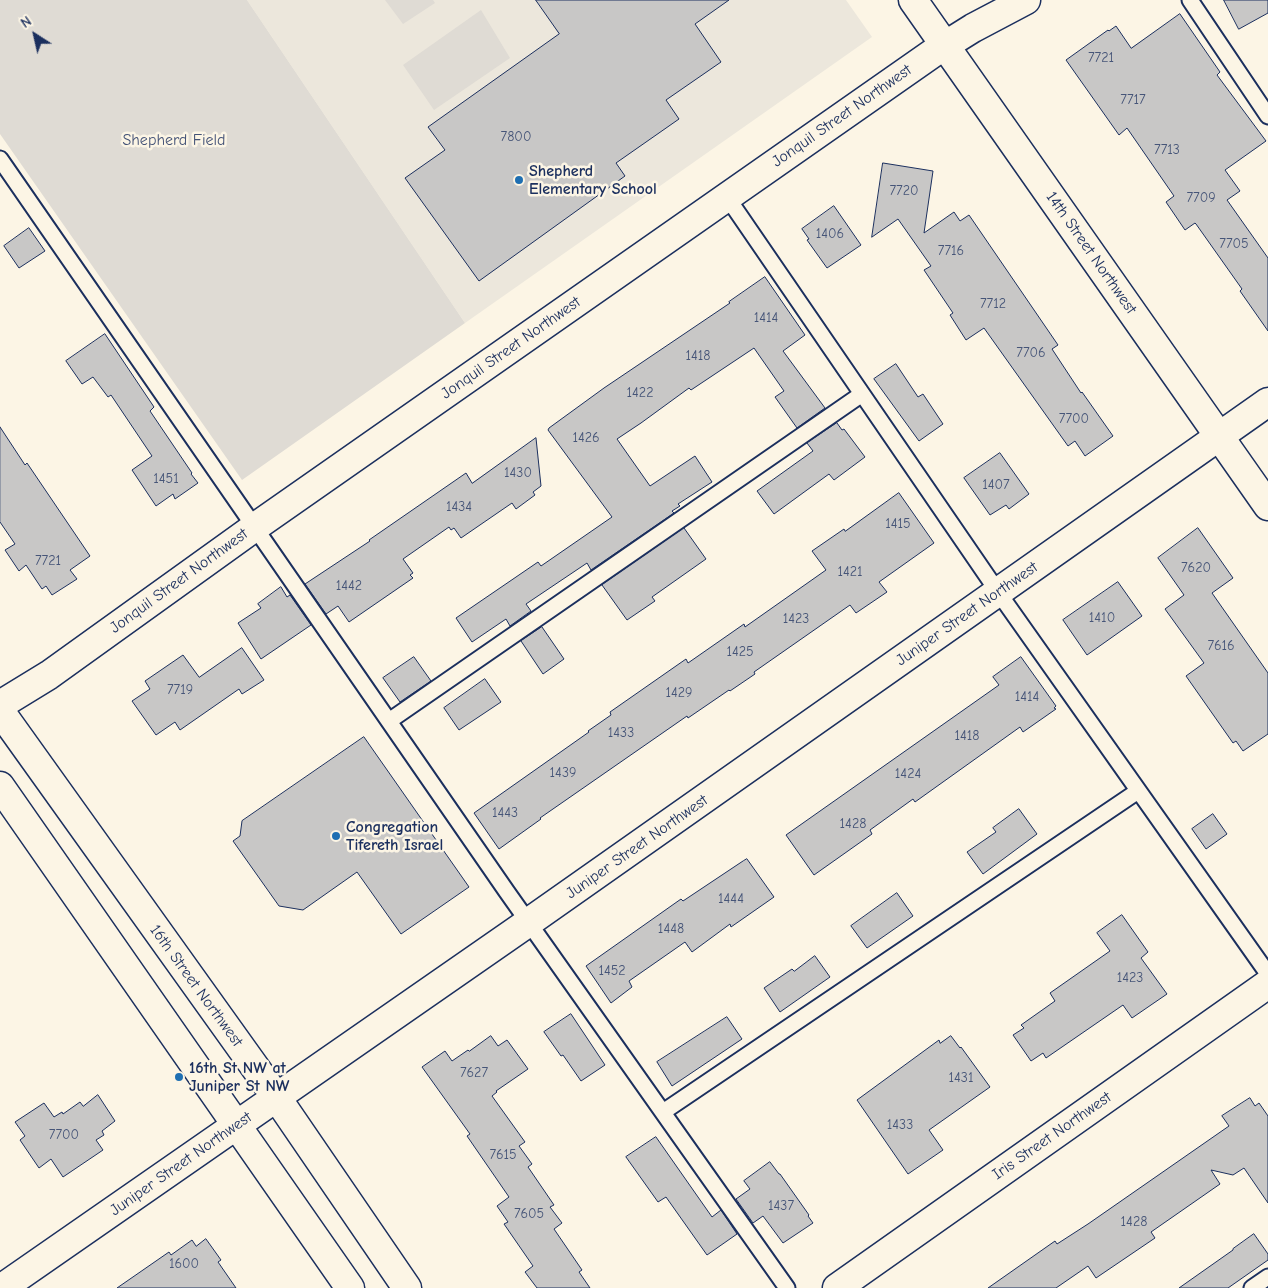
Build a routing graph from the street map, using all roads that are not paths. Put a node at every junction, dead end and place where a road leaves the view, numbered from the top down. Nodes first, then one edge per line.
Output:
1 (913, 0) edge
2 (1026, 0) edge
3 (1190, 0) edge
4 (945, 45) junction
5 (1268, 116) edge
6 (0, 159) edge
7 (726, 197) junction
8 (862, 394) junction
9 (1268, 402) edge
10 (1219, 436) junction
11 (1268, 506) edge
12 (255, 527) junction
13 (998, 592) junction
14 (0, 705) edge
15 (0, 711) edge
16 (389, 721) junction
17 (0, 786) edge
18 (1138, 791) junction
19 (529, 922) junction
20 (1268, 974) edge
21 (1268, 984) edge
22 (277, 1098) junction
23 (663, 1112) junction
24 (237, 1126) junction
25 (1268, 1277) edge
26 (2, 1288) edge
27 (350, 1288) edge
28 (406, 1288) edge
29 (787, 1288) edge
30 (837, 1288) edge
31 (1252, 1288) edge

1 - 4 street, 14th Street Northwest
2 - 4 street, Jonquil Street Northwest
3 - 5 lane
4 - 7 street, Jonquil Street Northwest
4 - 10 street, 14th Street Northwest
6 - 12 lane
7 - 8 lane
7 - 12 street, Jonquil Street Northwest
8 - 13 lane
8 - 16 lane
9 - 10 street, Juniper Street Northwest
10 - 11 street, 14th Street Northwest
10 - 13 street, Juniper Street Northwest
12 - 14 street, Jonquil Street Northwest
12 - 16 lane
13 - 18 lane
13 - 19 street, Juniper Street Northwest
15 - 22 street, 16th Street Northwest
16 - 19 lane
17 - 24 street
18 - 20 lane
18 - 23 lane
19 - 22 street, Juniper Street Northwest
19 - 23 lane
21 - 30 street, Iris Street Northwest
22 - 24 street, Juniper Street Northwest
22 - 28 street, 16th Street Northwest
23 - 29 lane
24 - 26 street, Juniper Street Northwest
24 - 27 street
25 - 31 lane

